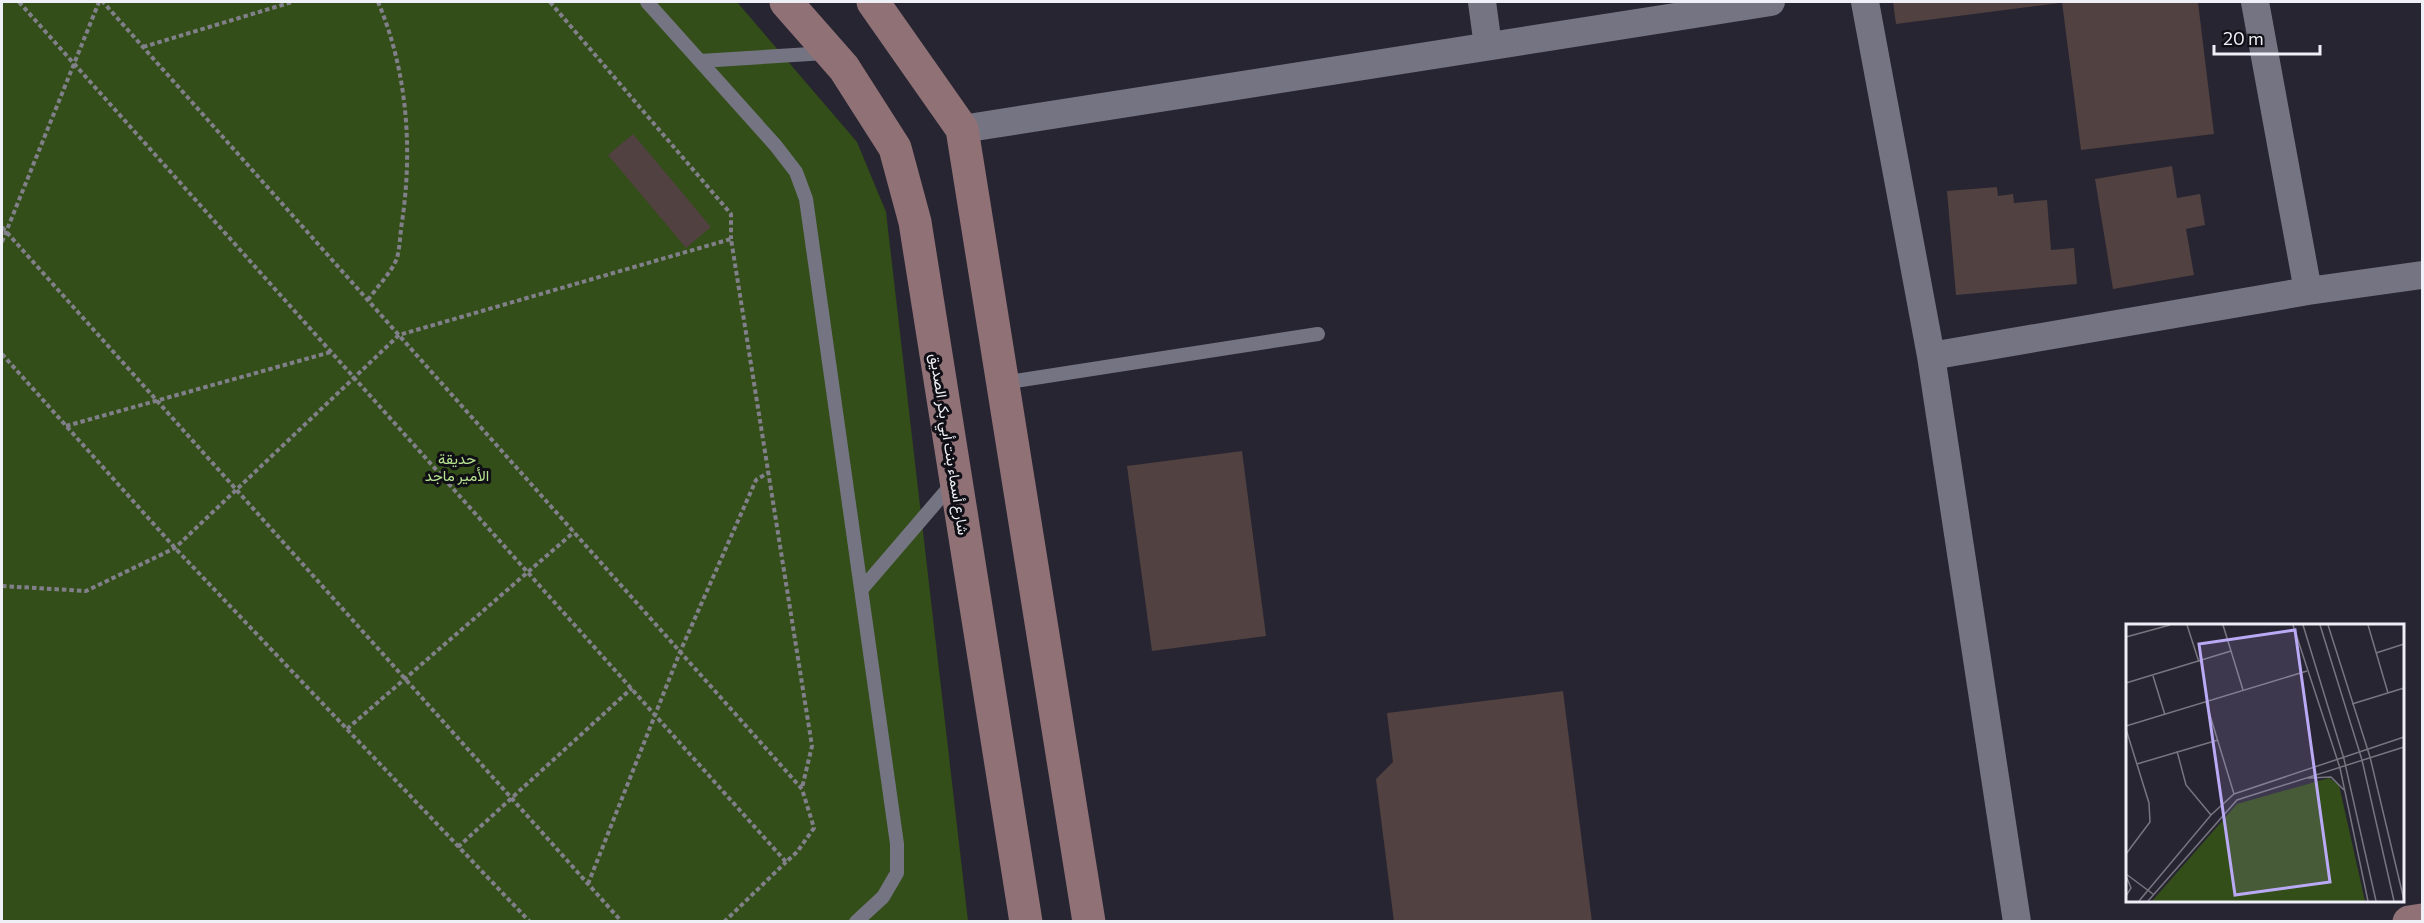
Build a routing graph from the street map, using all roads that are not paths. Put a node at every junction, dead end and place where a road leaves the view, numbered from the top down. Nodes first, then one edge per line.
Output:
1 (647, 2) edge
2 (786, 2) edge
3 (873, 2) edge
4 (1482, 2) edge
5 (1771, 2) edge
6 (1865, 2) edge
7 (2255, 2) edge
8 (1488, 46) junction
9 (831, 53) junction
10 (700, 61) junction
11 (962, 129) junction
12 (2422, 275) edge
13 (2308, 291) junction
14 (1318, 334) dead end
15 (1931, 356) junction
16 (1002, 383) junction
17 (956, 480) junction
18 (861, 590) junction
19 (1014, 846) junction
20 (2422, 920) edge
21 (856, 921) edge
22 (1004, 921) edge
23 (1026, 921) edge
24 (1089, 921) edge
25 (2017, 921) edge
26 (2409, 921) edge

1 - 10 lane
2 - 9 street, شارع أسماء بنت أبي بكر الصديق
3 - 11 street
4 - 8 street
5 - 8 street
6 - 15 street
7 - 13 street
8 - 11 street
9 - 10 lane
9 - 17 street, شارع أسماء بنت أبي بكر الصديق
10 - 18 lane
11 - 16 street
12 - 13 street
13 - 15 street
14 - 16 lane
15 - 25 street
16 - 24 street
17 - 18 lane
17 - 19 street, شارع أسماء بنت أبي بكر الصديق
18 - 21 lane
19 - 22 street
19 - 23 street, شارع أسماء بنت أبي بكر الصديق
20 - 26 street

